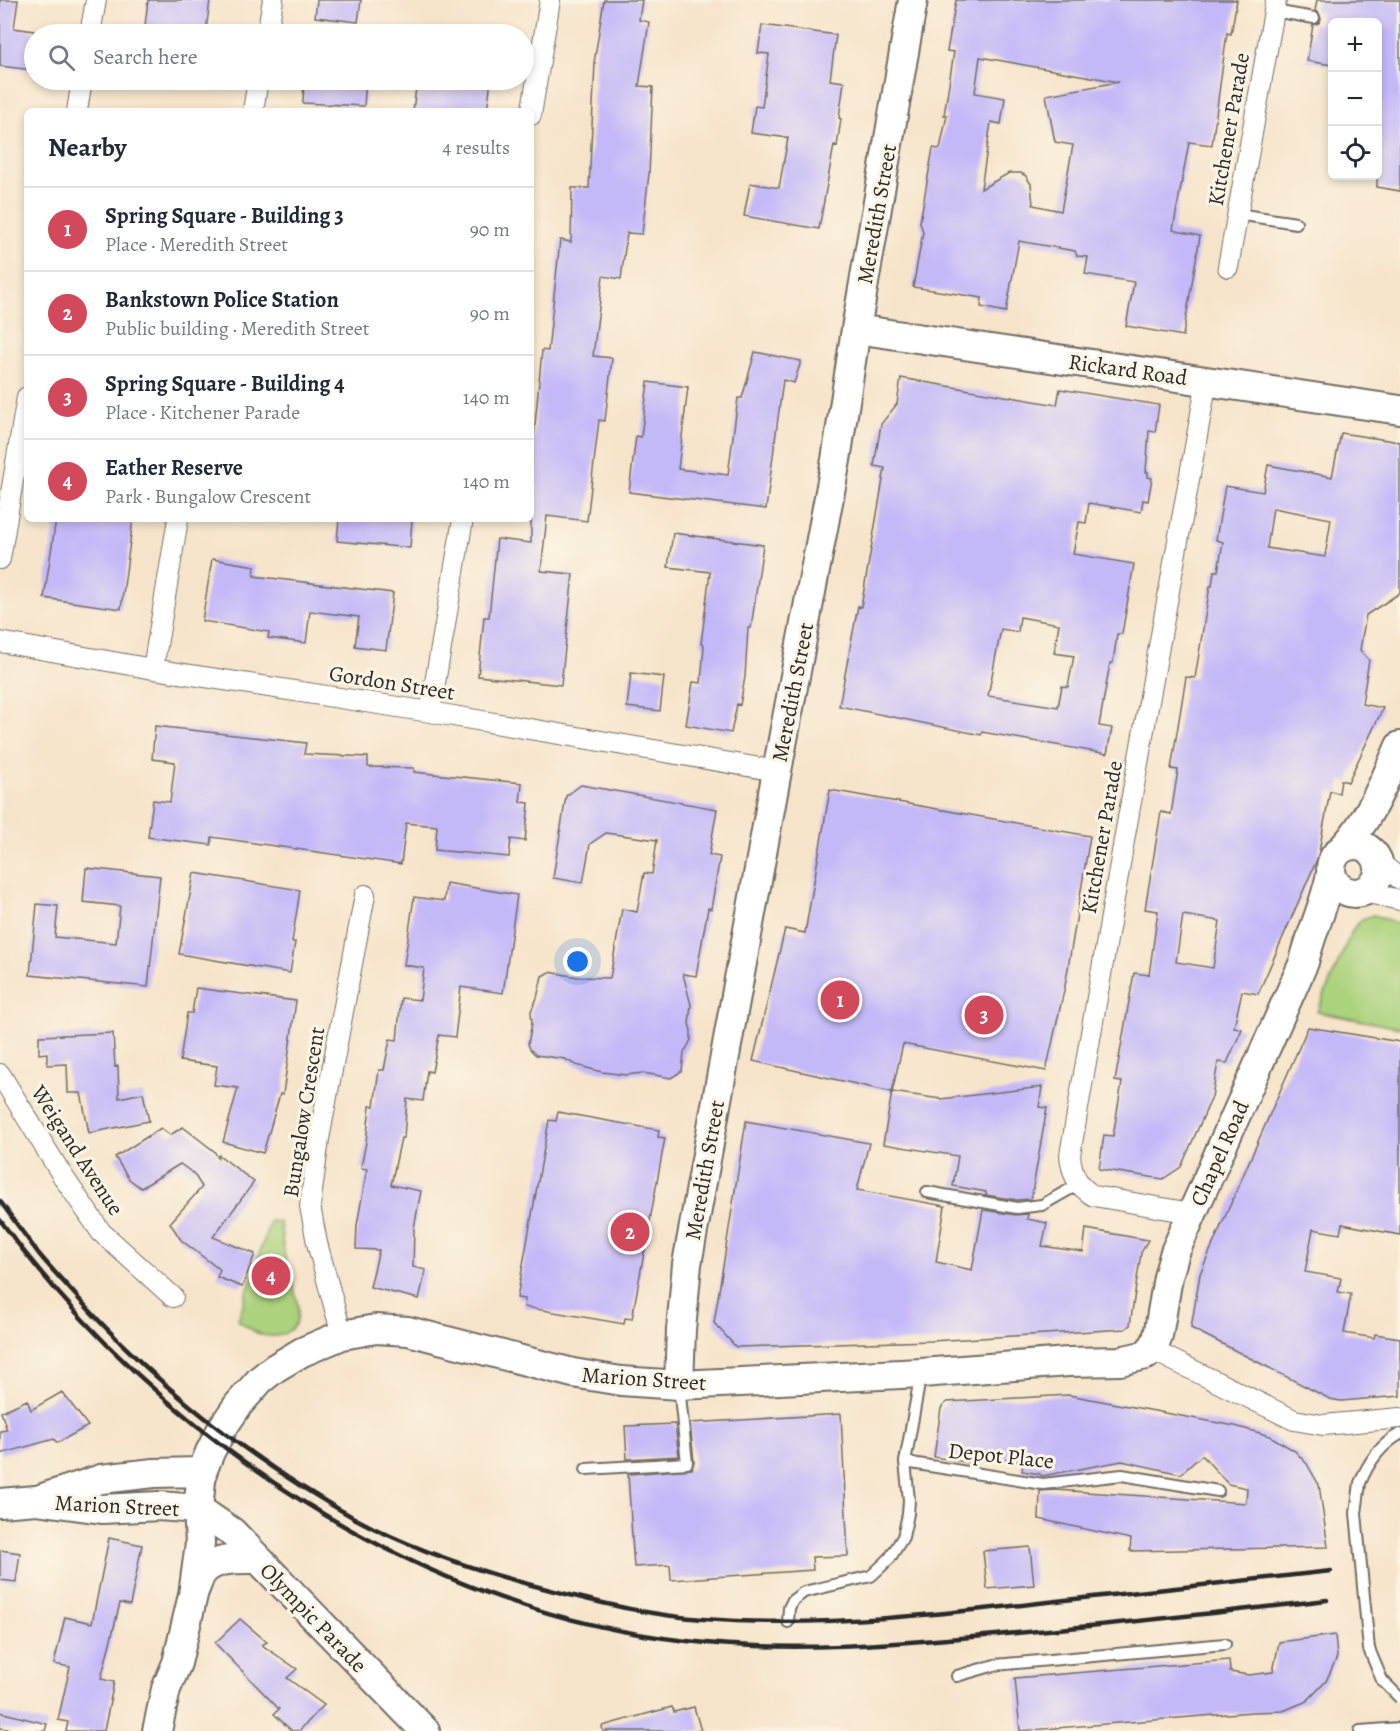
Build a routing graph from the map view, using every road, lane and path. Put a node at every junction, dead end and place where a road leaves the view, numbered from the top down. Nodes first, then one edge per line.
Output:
1 (96, 0) edge
2 (273, 0) edge
3 (550, 0) edge
4 (913, 0) edge
5 (1275, 6) edge
6 (1314, 18) dead end
7 (92, 24) edge
8 (269, 24) edge
9 (80, 90) edge
10 (256, 90) edge
11 (77, 108) edge
12 (253, 108) edge
13 (532, 108) edge
14 (1237, 214) junction
15 (1296, 223) dead end
16 (1228, 267) dead end
17 (856, 329) junction
18 (1207, 380) junction
19 (1400, 410) edge
20 (24, 415) edge
21 (178, 522) edge
22 (462, 522) edge
23 (0, 559) edge
24 (0, 642) edge
25 (153, 669) junction
26 (430, 712) junction
27 (1400, 746) edge
28 (777, 771) junction
29 (1378, 797) junction
30 (1343, 848) junction
31 (1385, 866) edge
32 (1331, 874) junction
33 (1361, 892) junction
34 (365, 895) dead end
35 (1400, 900) edge
36 (1304, 962) junction
37 (0, 1074) edge
38 (1079, 1184) junction
39 (927, 1192) dead end
40 (1191, 1213) junction
41 (173, 1298) dead end
42 (342, 1335) junction
43 (1152, 1350) junction
44 (921, 1373) junction
45 (679, 1385) junction
46 (1400, 1418) edge
47 (1400, 1434) edge
48 (905, 1462) junction
49 (586, 1468) dead end
50 (202, 1472) junction
51 (1218, 1491) dead end
52 (36, 1500) junction
53 (0, 1503) edge
54 (198, 1509) junction
55 (258, 1559) junction
56 (193, 1595) junction
57 (788, 1622) dead end
58 (1225, 1644) dead end
59 (957, 1676) dead end
60 (166, 1689) junction
61 (1400, 1698) edge
62 (1400, 1728) edge
63 (157, 1731) edge
64 (425, 1731) edge
65 (1360, 1731) edge

1 - 7 street
2 - 8 street
3 - 13 street
4 - 17 main road, Meredith Street
5 - 6 lane
5 - 14 street, Kitchener Parade
9 - 11 street
10 - 12 street
14 - 15 lane
14 - 16 street, Kitchener Parade
17 - 18 main road, Rickard Road
17 - 28 main road, Meredith Street
18 - 19 main road, Rickard Road
18 - 38 street, Kitchener Parade
20 - 23 street
21 - 25 street
22 - 26 street
24 - 25 street, Gordon Street
25 - 26 street, Gordon Street
26 - 28 street, Gordon Street
27 - 29 main road
28 - 45 main road, Meredith Street
29 - 30 main road
29 - 31 main road
30 - 31 main road
30 - 32 main road
31 - 33 main road
32 - 33 main road
32 - 36 main road, Chapel Road
33 - 35 street
33 - 36 main road, Chapel Road
34 - 42 street, Bungalow Crescent
36 - 40 main road, Chapel Road
37 - 41 street, Weigand Avenue
38 - 39 lane
38 - 40 street
40 - 43 main road, Chapel Road
42 - 45 main road, Marion Street
42 - 50 main road, Marion Street
43 - 44 main road, Marion Street
43 - 46 street
44 - 45 main road, Marion Street
44 - 48 lane
45 - 49 lane
47 - 61 lane, bridge
48 - 51 lane, Depot Place
48 - 57 lane
50 - 52 main road, Marion Street
50 - 54 main road, Marion Street
52 - 53 main road, Marion Street
52 - 54 main road, Marion Street
54 - 55 main road, Olympic Parade
54 - 56 main road
54 - 60 main road
55 - 56 main road
55 - 64 main road, Olympic Parade
56 - 60 main road
58 - 59 lane
60 - 63 main road
62 - 65 lane

